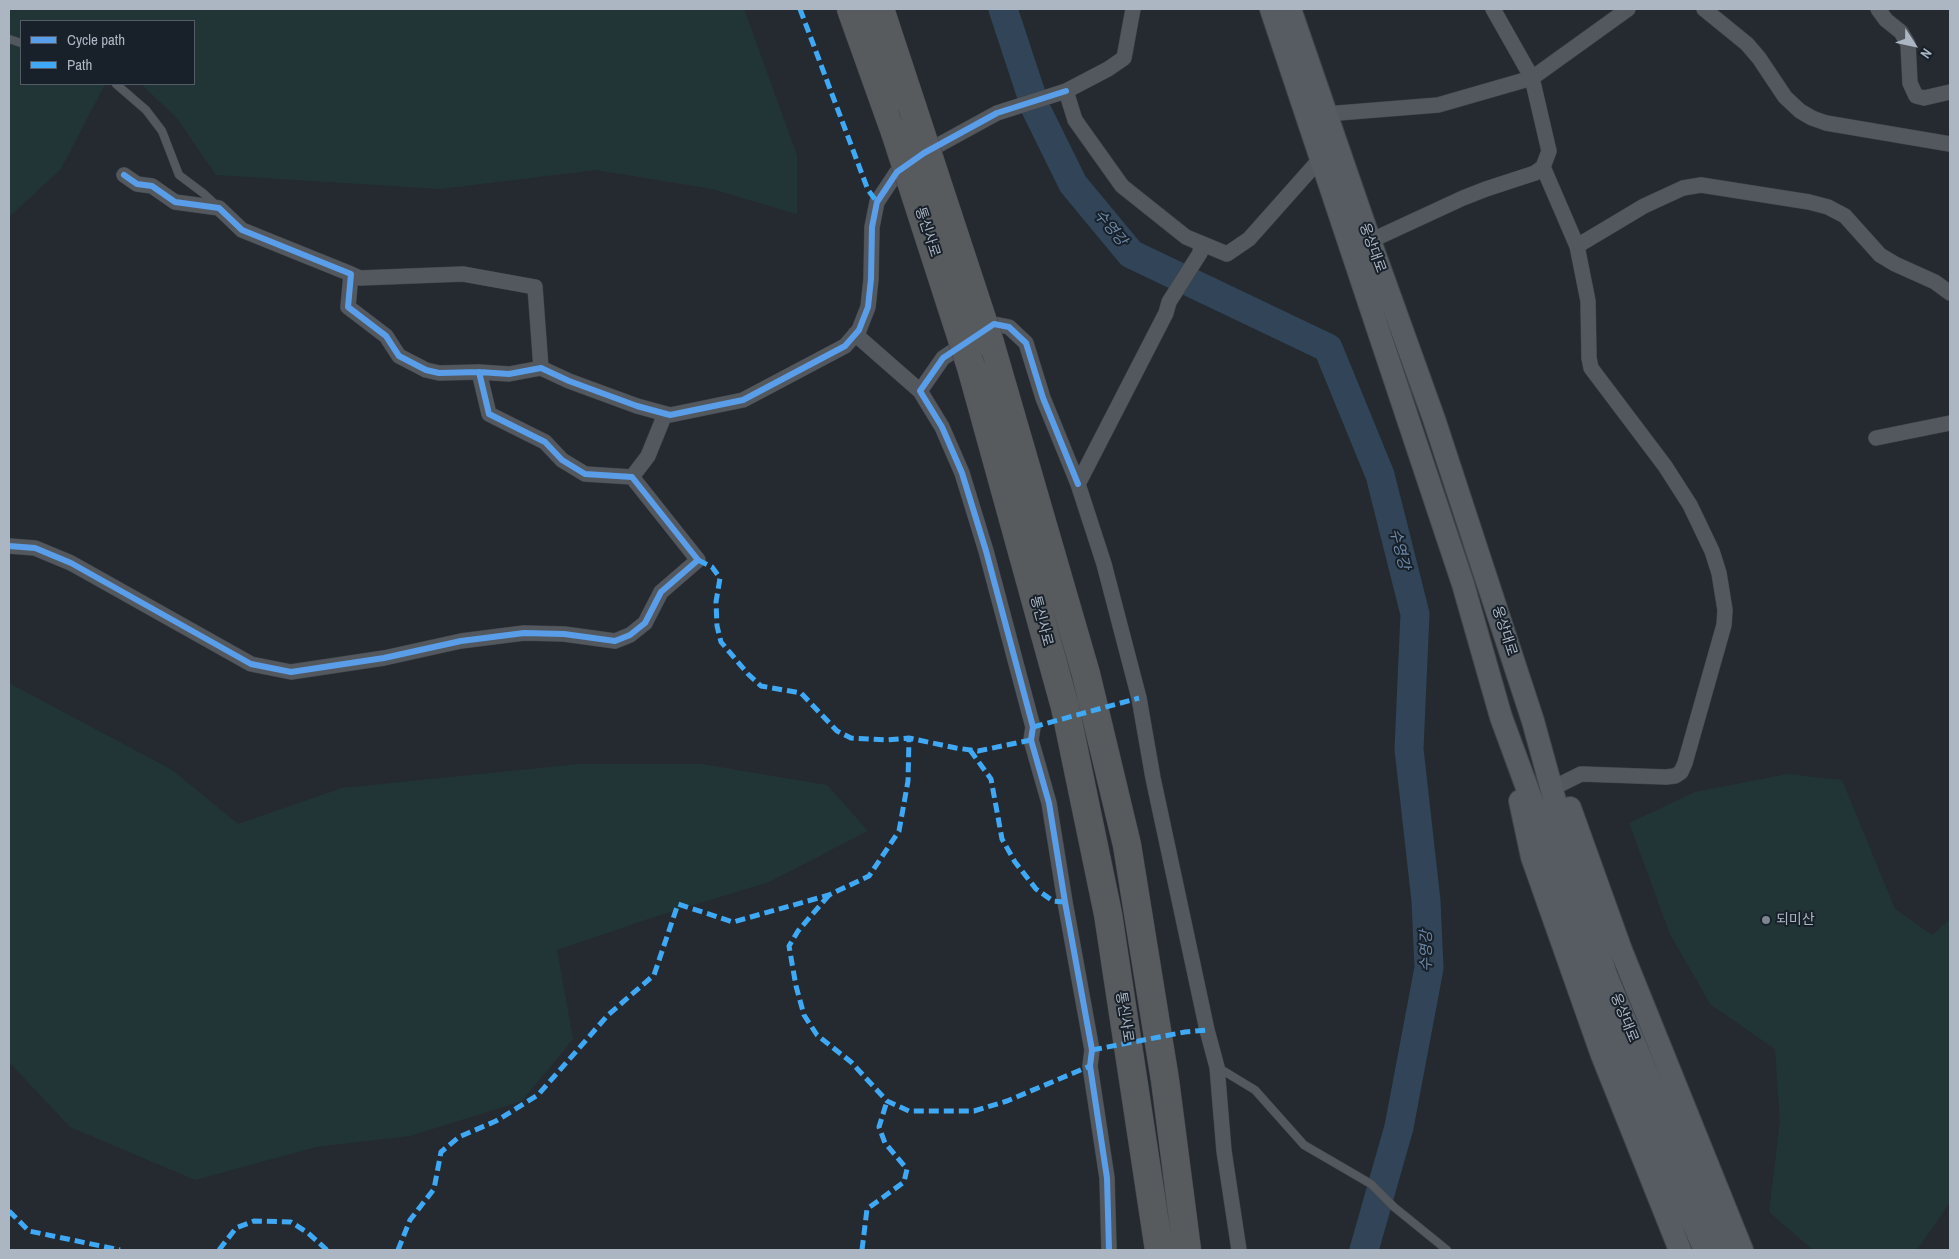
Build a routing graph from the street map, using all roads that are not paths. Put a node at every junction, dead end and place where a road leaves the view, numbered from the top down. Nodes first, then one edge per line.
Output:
1 (851, 9) edge
2 (880, 9) edge
3 (1133, 9) edge
4 (1271, 9) edge
5 (1290, 9) edge
6 (1492, 9) edge
7 (1628, 9) edge
8 (1704, 9) edge
9 (1878, 9) edge
10 (1532, 78) junction
11 (117, 85) edge
12 (1950, 92) edge
13 (1059, 93) junction
14 (1317, 117) junction
15 (1950, 144) edge
16 (1320, 158) junction
17 (1544, 167) junction
18 (124, 175) dead end
19 (219, 208) junction
20 (1370, 241) junction
21 (1577, 246) junction
22 (1201, 248) junction
23 (351, 274) junction
24 (1950, 293) edge
25 (855, 334) junction
26 (541, 368) junction
27 (479, 372) junction
28 (920, 390) junction
29 (665, 414) junction
30 (1950, 422) edge
31 (1876, 438) dead end
32 (632, 477) junction
33 (1078, 484) junction
34 (9, 546) edge
35 (1501, 717) junction
36 (1533, 721) junction
37 (1561, 784) junction
38 (1217, 1067) junction
39 (1109, 1250) edge
40 (1159, 1250) edge
41 (1187, 1250) edge
42 (1239, 1250) edge
43 (1447, 1250) edge
44 (1680, 1250) edge
45 (1705, 1250) edge
46 (1724, 1250) edge
47 (1742, 1250) edge

1 - 40 highway, 통신사로, bridge
2 - 41 highway, 통신사로, bridge
3 - 13 street
4 - 14 main road, 웅상대로
5 - 14 main road, 웅상대로
6 - 10 street
7 - 10 street
8 - 15 street
9 - 12 street
10 - 14 street
10 - 17 street
11 - 19 lane
13 - 22 street
13 - 25 street
14 - 16 main road, 웅상대로
14 - 20 main road, 웅상대로
16 - 22 street
16 - 35 main road, 웅상대로
17 - 20 street
17 - 21 street
18 - 19 street
19 - 23 street
20 - 36 main road, 웅상대로
21 - 24 street
21 - 37 street
22 - 33 street
23 - 26 street
23 - 27 street
25 - 28 street
25 - 29 street
26 - 27 street
26 - 29 street
27 - 32 street
28 - 33 street
28 - 39 street
29 - 32 street
30 - 31 street
32 - 34 street
33 - 38 street
35 - 44 main road
35 - 45 main road, 웅상대로
36 - 37 main road
36 - 46 main road, 웅상대로
37 - 47 main road
38 - 42 street
38 - 43 lane

